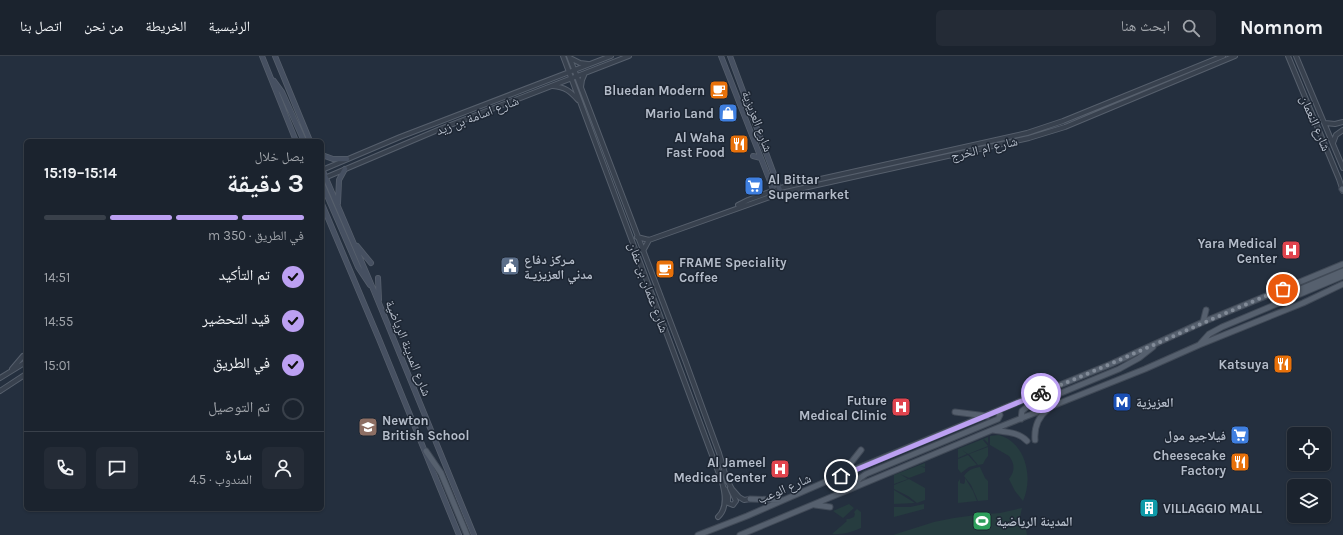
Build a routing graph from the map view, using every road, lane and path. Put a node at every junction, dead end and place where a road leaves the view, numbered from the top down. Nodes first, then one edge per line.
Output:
1 (262, 56) edge
2 (275, 56) edge
3 (563, 56) edge
4 (611, 56) edge
5 (629, 56) edge
6 (721, 56) edge
7 (730, 56) edge
8 (1223, 56) edge
9 (1235, 56) edge
10 (1288, 56) edge
11 (1296, 56) edge
12 (569, 57) edge
13 (589, 64) junction
14 (574, 70) junction
15 (569, 72) junction
16 (585, 73) junction
17 (576, 76) junction
18 (271, 77) junction
19 (572, 78) junction
20 (551, 86) junction
21 (582, 90) junction
22 (580, 102) junction
23 (1343, 122) edge
24 (1325, 123) junction
25 (1343, 130) edge
26 (295, 139) edge
27 (303, 139) edge
28 (309, 139) edge
29 (1333, 143) junction
30 (324, 156) edge
31 (753, 156) dead end
32 (761, 158) junction
33 (347, 159) junction
34 (345, 168) junction
35 (1343, 168) edge
36 (324, 169) edge
37 (324, 178) edge
38 (324, 180) edge
39 (324, 189) edge
40 (1343, 190) edge
41 (780, 191) junction
42 (775, 192) junction
43 (338, 205) junction
44 (324, 209) edge
45 (324, 215) edge
46 (328, 220) junction
47 (637, 237) junction
48 (649, 240) junction
49 (354, 242) junction
50 (643, 251) junction
51 (371, 263) dead end
52 (1342, 264) edge
53 (1343, 271) edge
54 (1343, 276) edge
55 (378, 278) dead end
56 (1343, 284) edge
57 (1343, 288) edge
58 (1329, 290) junction
59 (374, 291) junction
60 (380, 306) junction
61 (1271, 306) junction
62 (1206, 310) dead end
63 (1203, 322) junction
64 (1157, 343) junction
65 (1199, 345) junction
66 (23, 356) dead end
67 (24, 363) edge
68 (9, 373) junction
69 (24, 375) edge
70 (0, 378) edge
71 (24, 378) edge
72 (13, 382) junction
73 (1033, 385) dead end
74 (1060, 386) junction
75 (0, 390) edge
76 (1054, 405) junction
77 (1007, 408) junction
78 (998, 411) junction
79 (1022, 411) junction
80 (955, 412) dead end
81 (988, 416) junction
82 (1027, 417) junction
83 (1021, 419) junction
84 (992, 430) junction
85 (1035, 440) dead end
86 (1027, 441) dead end
87 (861, 450) dead end
88 (426, 451) junction
89 (841, 476) junction
90 (727, 480) junction
91 (722, 482) junction
92 (852, 488) junction
93 (750, 499) joint
94 (783, 500) junction
95 (814, 504) junction
96 (830, 507) dead end
97 (718, 517) dead end
98 (742, 534) edge
99 (459, 535) edge
100 (467, 535) edge
101 (474, 535) edge
102 (698, 535) edge

1 - 18 main road
2 - 28 main road
3 - 15 street, شارع عثمان بن عفان
4 - 13 street, شارع اسامة بن زيد
5 - 16 street, شارع اسامة بن زيد
6 - 32 main road, شارع العزيزية
7 - 41 main road, شارع العزيزية
8 - 41 street, شارع ام الخرج
9 - 41 street, شارع ام الخرج
10 - 40 street, شارع النعمان
11 - 24 street, شارع النعمان
12 - 13 street
12 - 14 street, شارع عثمان بن عفان
13 - 14 street, شارع اسامة بن زيد
14 - 15 street, شارع اسامة بن زيد
14 - 17 street, شارع عثمان بن عفان
15 - 19 street, شارع عثمان بن عفان
15 - 33 street, شارع اسامة بن زيد
16 - 17 street, شارع اسامة بن زيد
16 - 21 street
17 - 19 street, شارع اسامة بن زيد
17 - 21 street, شارع عثمان بن عفان
18 - 26 main road
18 - 27 main road
19 - 20 street, شارع اسامة بن زيد
19 - 22 street, شارع عثمان بن عفان
20 - 22 street
20 - 34 street, شارع اسامة بن زيد
21 - 47 street, شارع عثمان بن عفان
22 - 91 street, شارع عثمان بن عفان
23 - 24 street
24 - 29 street, شارع النعمان
25 - 29 street
29 - 35 street, شارع النعمان
30 - 33 main road
31 - 32 main road
32 - 42 main road, شارع العزيزية
33 - 36 street, شارع اسامة بن زيد
34 - 37 street, شارع اسامة بن زيد
34 - 43 main road
38 - 43 main road, شارع المدينة الرياضية
39 - 59 main road
41 - 42 street, شارع ام الخرج
42 - 48 street, شارع ام الخرج
43 - 49 main road, شارع المدينة الرياضية
44 - 46 main road, شارع المدينة الرياضية
45 - 46 main road
46 - 88 main road, شارع المدينة الرياضية
47 - 48 street
47 - 50 street, شارع عثمان بن عفان
48 - 50 street
49 - 51 main road
49 - 59 main road, شارع المدينة الرياضية
50 - 90 street, شارع عثمان بن عفان
52 - 63 main road, شارع الوعب
53 - 61 main road
54 - 61 main road
55 - 60 main road
56 - 58 main road, شارع الوعب
57 - 58 main road
58 - 65 main road, شارع الوعب
59 - 60 main road, شارع المدينة الرياضية
60 - 101 main road, شارع المدينة الرياضية
61 - 65 main road
62 - 63 main road
63 - 64 main road, شارع الوعب
64 - 74 main road, شارع الوعب
64 - 79 main road
65 - 76 main road, شارع الوعب
66 - 68 street
67 - 68 street
68 - 70 street
69 - 72 street
71 - 72 street
72 - 75 street
73 - 74 main road
74 - 77 main road, شارع الوعب
76 - 82 main road, شارع الوعب
76 - 85 main road
77 - 78 main road, شارع الوعب
77 - 79 main road
78 - 81 main road, شارع الوعب
78 - 92 main road
79 - 82 main road
79 - 83 main road
80 - 81 main road
81 - 89 main road, شارع الوعب
82 - 83 main road, شارع الوعب
83 - 84 main road, شارع الوعب
84 - 86 main road
84 - 92 main road, شارع الوعب
87 - 89 main road
88 - 99 main road, شارع المدينة الرياضية
88 - 100 main road
89 - 94 main road, شارع الوعب
90 - 91 street
90 - 93 street, شارع عثمان بن عفان
91 - 97 street, شارع عثمان بن عفان
92 - 95 main road, شارع الوعب
93 - 94 main road
94 - 102 main road, شارع الوعب
95 - 96 main road
95 - 98 main road, شارع الوعب

